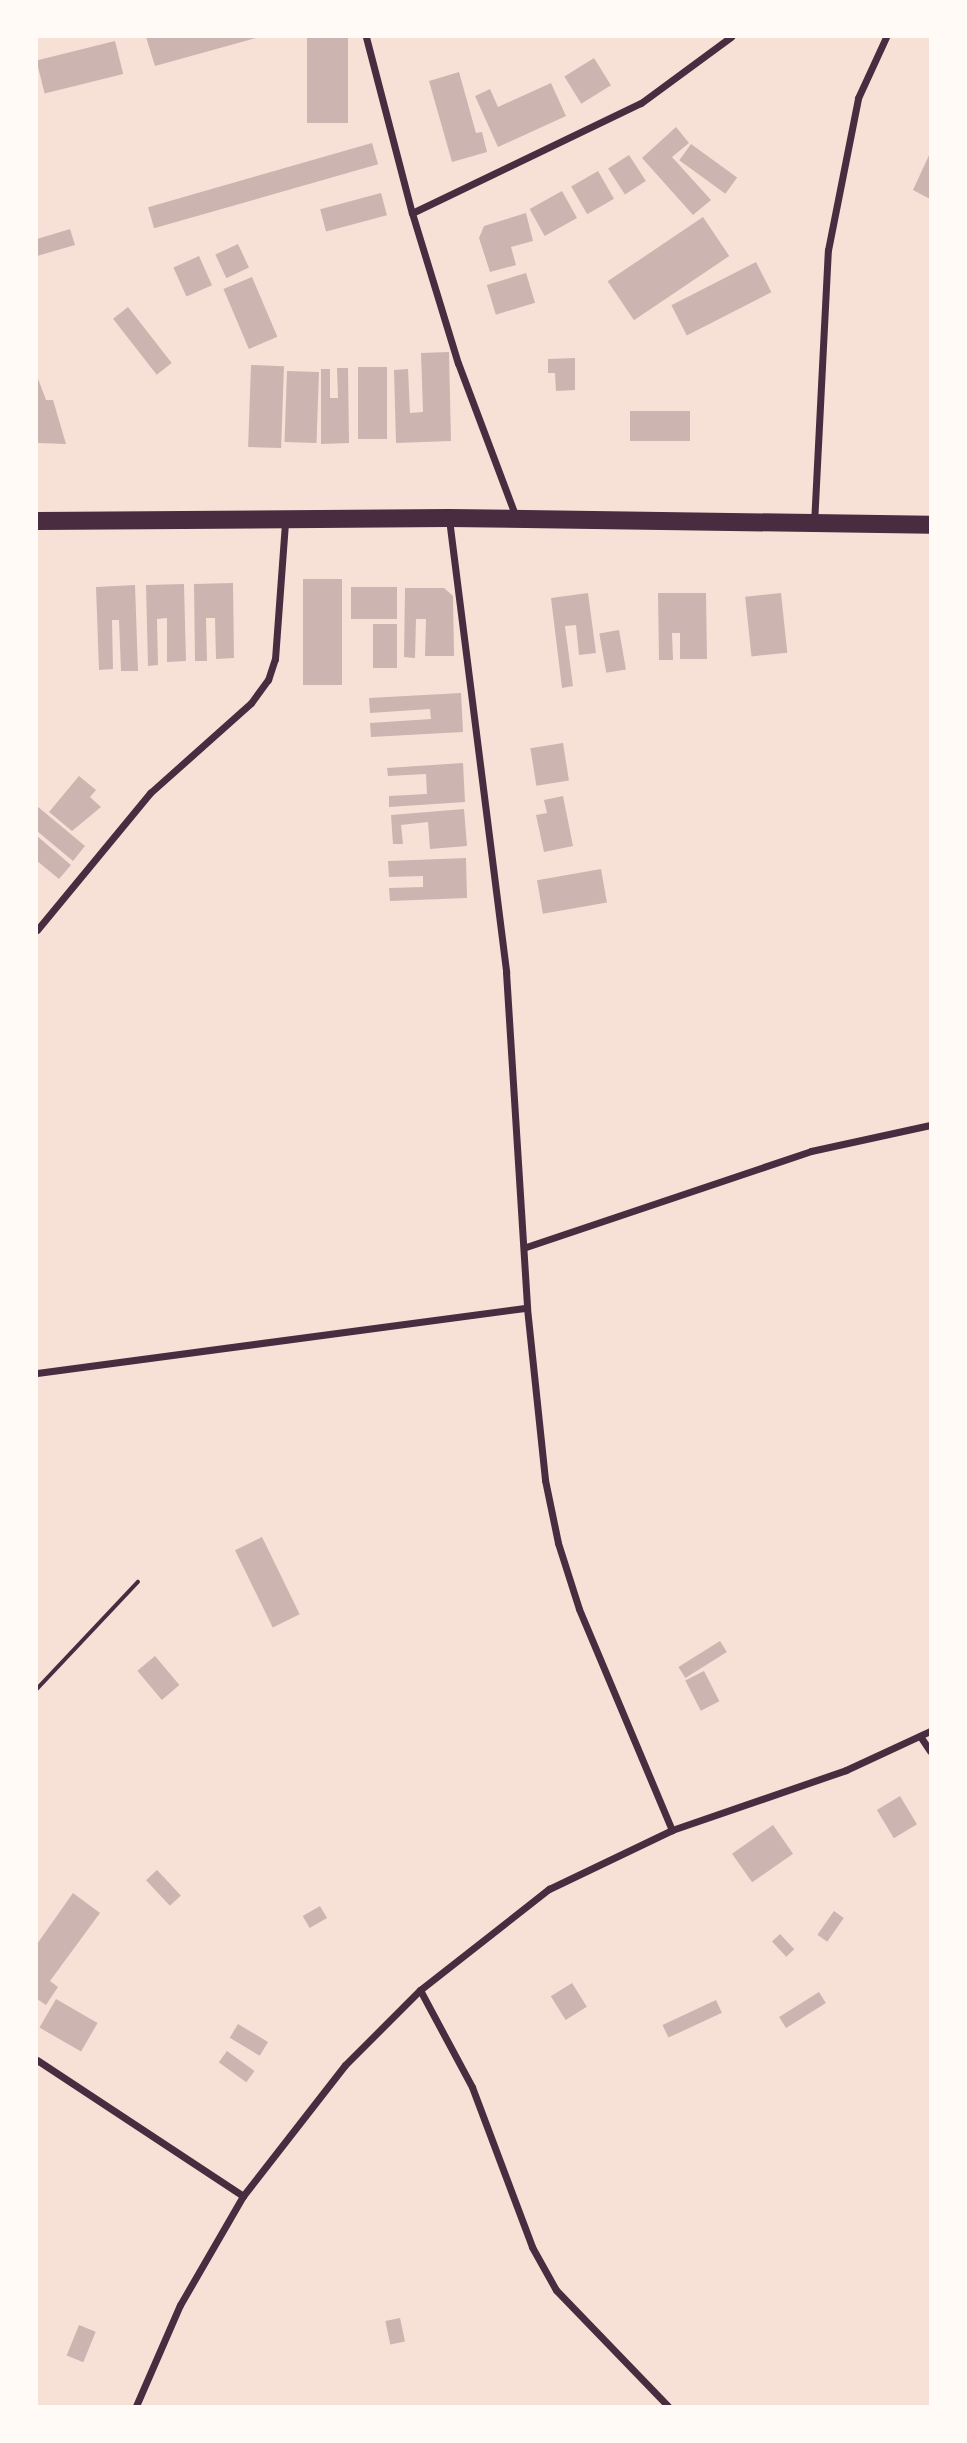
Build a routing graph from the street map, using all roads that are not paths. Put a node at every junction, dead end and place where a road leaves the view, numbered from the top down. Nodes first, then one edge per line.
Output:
1 (366, 37) edge
2 (731, 37) edge
3 (886, 37) edge
4 (412, 213) junction
5 (449, 518) junction
6 (37, 521) edge
7 (285, 521) junction
8 (517, 521) junction
9 (814, 524) junction
10 (930, 525) edge
11 (37, 930) edge
12 (930, 1125) edge
13 (526, 1247) junction
14 (527, 1308) junction
15 (37, 1373) edge
16 (930, 1731) edge
17 (920, 1736) junction
18 (930, 1751) edge
19 (673, 1830) junction
20 (420, 1990) junction
21 (37, 2060) edge
22 (243, 2196) junction
23 (136, 2406) edge
24 (668, 2406) edge

1 - 4 street
2 - 4 street
3 - 9 street
4 - 8 street
5 - 7 main road
5 - 8 main road
5 - 13 street
6 - 7 main road
7 - 11 street
8 - 9 main road
9 - 10 main road
12 - 13 street
13 - 14 street
14 - 15 street
14 - 19 street
16 - 17 street
17 - 18 street
17 - 19 street
19 - 20 street
20 - 22 street
20 - 24 street
21 - 22 street
22 - 23 street

